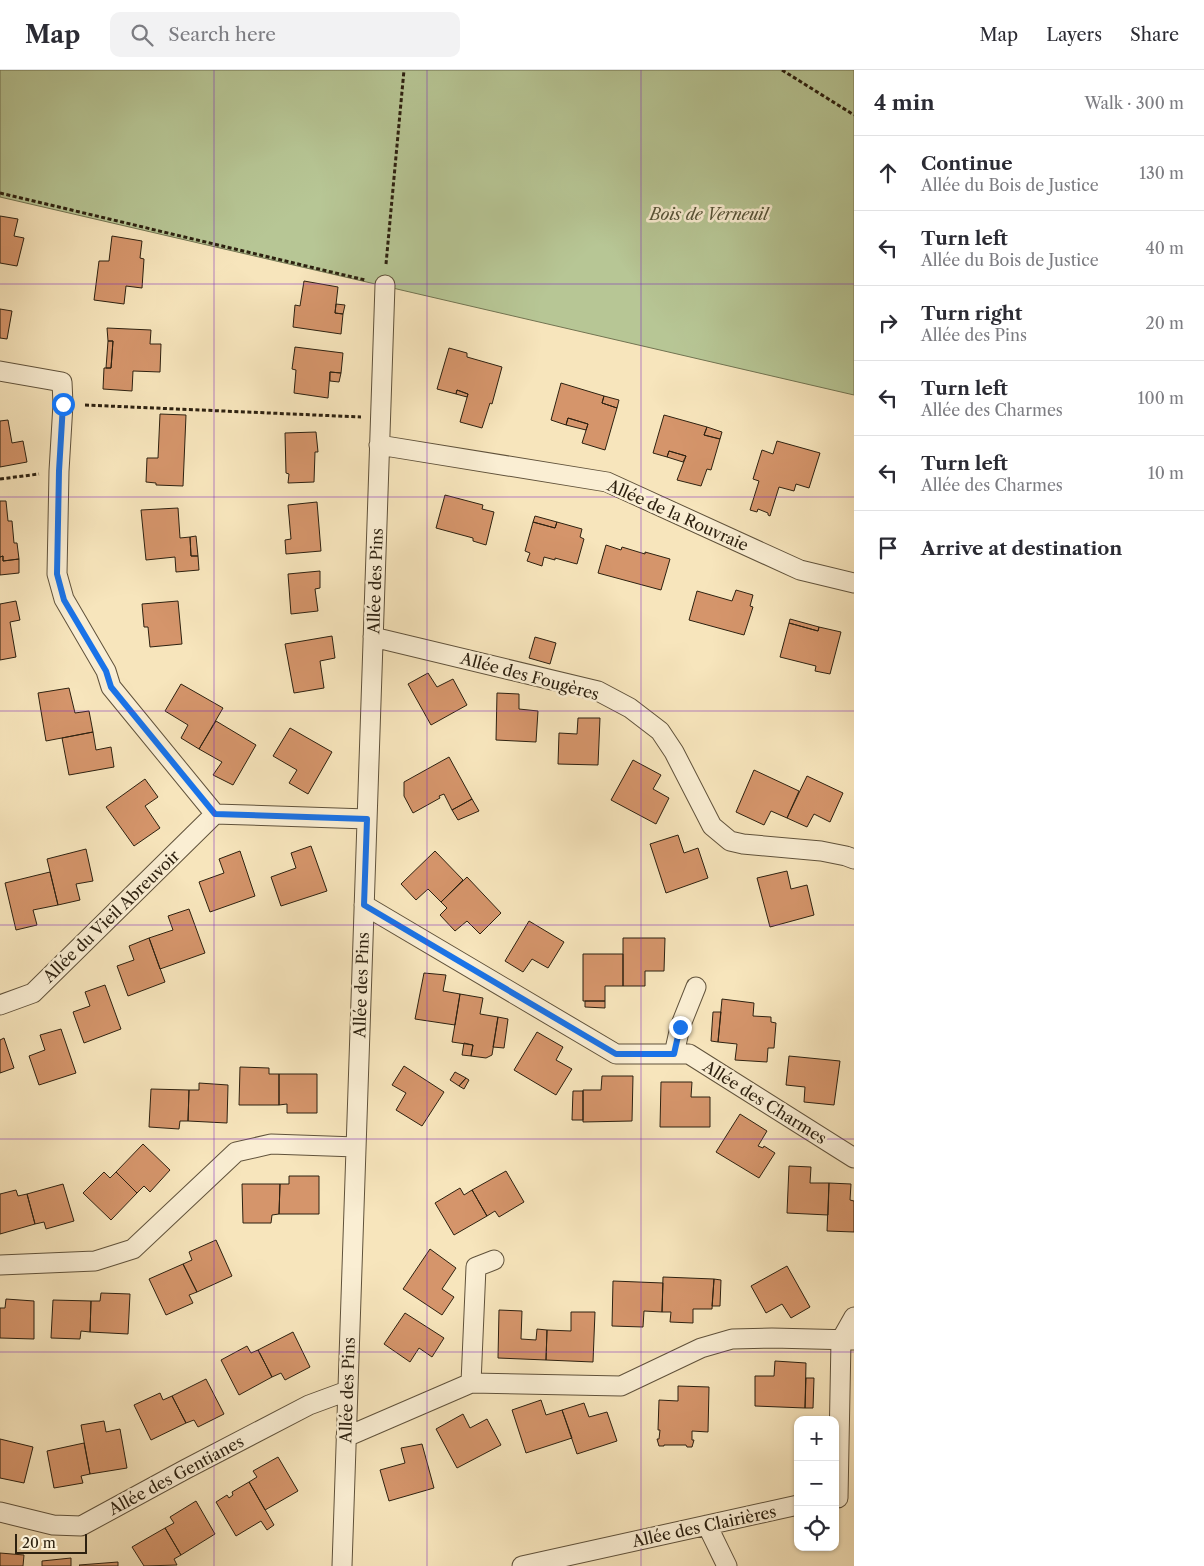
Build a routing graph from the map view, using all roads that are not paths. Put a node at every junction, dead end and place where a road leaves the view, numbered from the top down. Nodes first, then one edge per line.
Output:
1 (384, 285) road end
2 (0, 372) edge
3 (379, 445) junction
4 (854, 583) edge
5 (373, 636) junction
6 (215, 814) junction
7 (367, 819) junction
8 (854, 859) edge
9 (364, 905) junction
10 (696, 988) dead end
11 (0, 1005) edge
12 (674, 1054) junction
13 (356, 1147) junction
14 (854, 1158) edge
15 (494, 1260) dead end
16 (0, 1265) edge
17 (854, 1317) edge
18 (848, 1340) edge
19 (471, 1383) junction
20 (347, 1391) junction
21 (346, 1437) junction
22 (842, 1499) edge
23 (794, 1506) edge
24 (0, 1512) edge
25 (707, 1525) junction
26 (342, 1566) edge
27 (522, 1566) edge
28 (727, 1566) edge

1 - 3 street, Allée des Pins
2 - 6 street
3 - 4 street, Allée de la Rouvraie
3 - 5 street, Allée des Pins
5 - 7 street, Allée des Pins
5 - 8 street, Allée des Fougères
6 - 7 street
6 - 11 street, Allée du Vieil Abreuvoir
7 - 9 street, Allée des Pins
9 - 12 street, Allée des Charmes
9 - 13 street, Allée des Pins
10 - 12 street
12 - 14 street, Allée des Charmes
13 - 16 street
13 - 20 street, Allée des Pins
15 - 19 street
17 - 18 street
18 - 19 street
18 - 22 street
19 - 21 street
20 - 21 street, Allée des Pins
20 - 24 street, Allée des Gentianes
21 - 26 street, Allée des Pins
23 - 25 street, Allée des Clairières
25 - 27 street, Allée des Clairières
25 - 28 street

